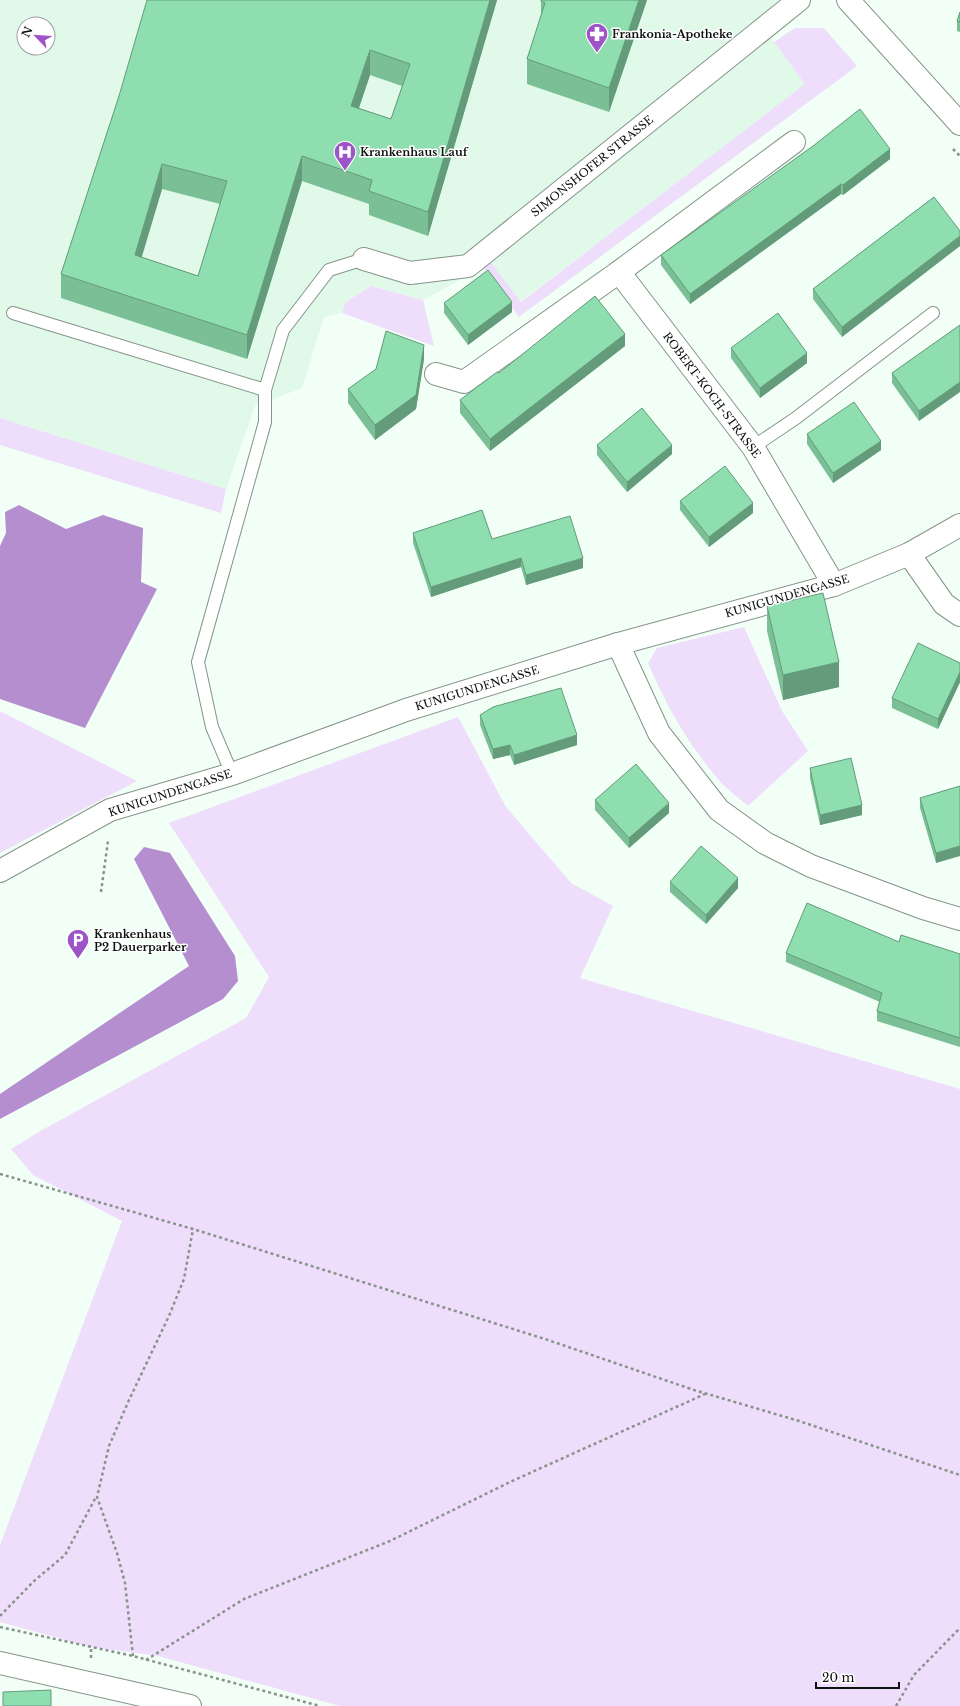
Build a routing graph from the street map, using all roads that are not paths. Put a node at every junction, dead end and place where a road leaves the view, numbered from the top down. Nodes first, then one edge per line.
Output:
1 (799, 0) edge
2 (848, 0) edge
3 (960, 124) edge
4 (794, 142) dead end
5 (364, 259) joint
6 (619, 272) junction
7 (13, 313) dead end
8 (933, 313) dead end
9 (436, 374) dead end
10 (264, 390) junction
11 (753, 447) junction
12 (960, 525) edge
13 (909, 554) junction
14 (834, 585) junction
15 (960, 615) edge
16 (618, 644) junction
17 (232, 774) junction
18 (0, 870) edge
19 (960, 919) edge
20 (0, 1663) edge
21 (190, 1706) edge

1 - 5 street, SIMONSHOFER STRASSE
2 - 3 street
4 - 6 street
5 - 10 lane
6 - 9 street
6 - 11 street, ROBERT-KOCH-STRASSE
7 - 10 lane
8 - 11 lane
10 - 17 lane
11 - 14 street, ROBERT-KOCH-STRASSE
12 - 13 street, KUNIGUNDENGASSE
13 - 14 street, KUNIGUNDENGASSE
13 - 15 street
14 - 16 street, KUNIGUNDENGASSE
16 - 17 street, KUNIGUNDENGASSE
16 - 19 street
17 - 18 street, KUNIGUNDENGASSE
20 - 21 street

